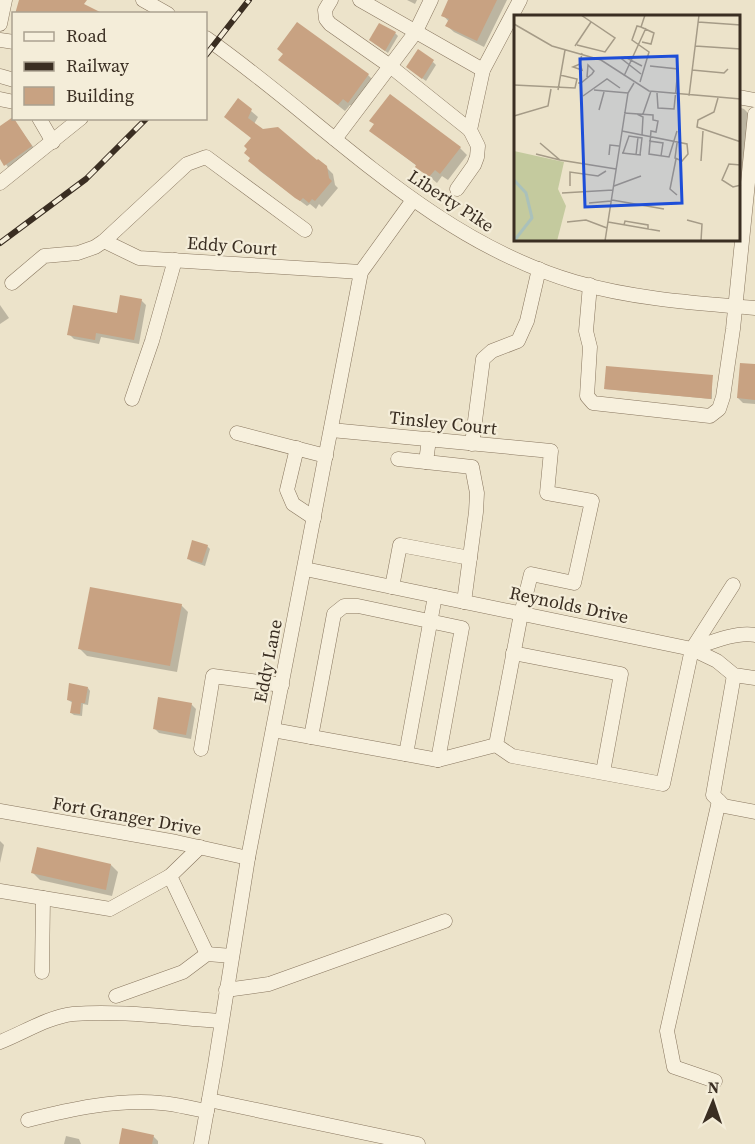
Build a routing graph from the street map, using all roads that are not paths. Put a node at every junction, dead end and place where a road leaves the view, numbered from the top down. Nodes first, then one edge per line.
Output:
1 (5, 0) edge
2 (143, 0) edge
3 (332, 0) edge
4 (360, 0) edge
5 (431, 0) edge
6 (520, 0) edge
7 (164, 12) edge
8 (0, 24) edge
9 (415, 33) junction
10 (207, 39) edge
11 (390, 66) junction
12 (483, 70) junction
13 (740, 98) edge
14 (755, 100) edge
15 (755, 114) edge
16 (40, 120) edge
17 (79, 120) edge
18 (470, 130) junction
19 (335, 139) junction
20 (53, 142) junction
21 (0, 183) edge
22 (457, 189) dead end
23 (412, 200) junction
24 (305, 230) dead end
25 (104, 241) junction
26 (176, 260) junction
27 (539, 269) junction
28 (361, 272) junction
29 (12, 283) dead end
30 (590, 285) junction
31 (734, 307) junction
32 (755, 308) edge
33 (132, 399) dead end
34 (331, 430) junction
35 (237, 433) dead end
36 (429, 439) junction
37 (472, 444) junction
38 (297, 448) junction
39 (326, 456) junction
40 (398, 459) dead end
41 (426, 462) junction
42 (314, 518) junction
43 (470, 558) junction
44 (305, 569) junction
45 (733, 585) dead end
46 (392, 587) junction
47 (435, 596) junction
48 (464, 602) junction
49 (521, 614) junction
50 (430, 621) junction
51 (755, 635) edge
52 (692, 649) junction
53 (513, 653) junction
54 (734, 675) junction
55 (755, 678) edge
56 (282, 685) junction
57 (273, 730) junction
58 (311, 736) junction
59 (496, 745) junction
60 (201, 749) dead end
61 (406, 754) junction
62 (438, 760) junction
63 (603, 772) junction
64 (719, 801) junction
65 (0, 811) edge
66 (755, 812) edge
67 (200, 848) junction
68 (248, 858) junction
69 (170, 876) junction
70 (0, 891) edge
71 (43, 898) junction
72 (444, 921) dead end
73 (207, 954) junction
74 (232, 956) junction
75 (42, 972) dead end
76 (226, 990) junction
77 (116, 996) dead end
78 (221, 1021) junction
79 (0, 1042) edge
80 (715, 1081) dead end
81 (208, 1106) junction
82 (28, 1120) dead end
83 (201, 1144) edge
84 (418, 1144) edge

1 - 8 street
2 - 7 street
3 - 11 street
4 - 9 street
5 - 9 street
6 - 12 street
9 - 11 street
9 - 12 street
10 - 19 street, Liberty Pike
11 - 18 street
11 - 19 street
12 - 18 street
13 - 14 street
15 - 31 street
16 - 20 street
17 - 20 street
18 - 22 street
19 - 23 street, Liberty Pike
20 - 21 street
23 - 27 street, Liberty Pike
23 - 28 street, Eddy Lane
24 - 25 street
25 - 26 street, Eddy Court
25 - 29 street
26 - 28 street, Eddy Court
26 - 33 street
27 - 30 street, Liberty Pike
27 - 37 street
28 - 34 street, Eddy Lane
30 - 31 street, Liberty Pike
30 - 31 street
31 - 32 street, Liberty Pike
34 - 36 street, Tinsley Court
34 - 39 street, Eddy Lane
35 - 38 street
36 - 37 street, Tinsley Court
36 - 41 street
37 - 49 street, Tinsley Court
38 - 39 street
38 - 42 street
39 - 42 street, Eddy Lane
40 - 41 street
41 - 43 street
42 - 44 street, Eddy Lane
43 - 46 street
43 - 48 street
44 - 46 street, Reynolds Drive
44 - 56 street, Eddy Lane
45 - 52 street
46 - 47 street, Reynolds Drive
47 - 48 street, Reynolds Drive
47 - 50 street
48 - 49 street, Reynolds Drive
49 - 52 street, Reynolds Drive
49 - 53 street
50 - 58 street
50 - 61 street
50 - 62 street
51 - 52 street
52 - 54 street, Reynolds Drive
52 - 63 street
53 - 59 street
53 - 63 street
54 - 55 street
54 - 64 street
56 - 57 street, Eddy Lane
56 - 60 street
57 - 58 street
57 - 68 street, Eddy Lane
58 - 61 street
59 - 62 street
59 - 63 street
61 - 62 street
64 - 66 street
64 - 80 street
65 - 67 street, Fort Granger Drive
67 - 68 street, Fort Granger Drive
67 - 69 street
68 - 74 street, Eddy Lane
69 - 71 street
69 - 73 street
70 - 71 street
71 - 75 street
72 - 76 street
73 - 74 street
73 - 77 street
74 - 76 street, Eddy Lane
76 - 78 street, Eddy Lane
78 - 79 street
78 - 81 street, Eddy Lane
81 - 82 street
81 - 83 street, Eddy Lane
81 - 84 street

